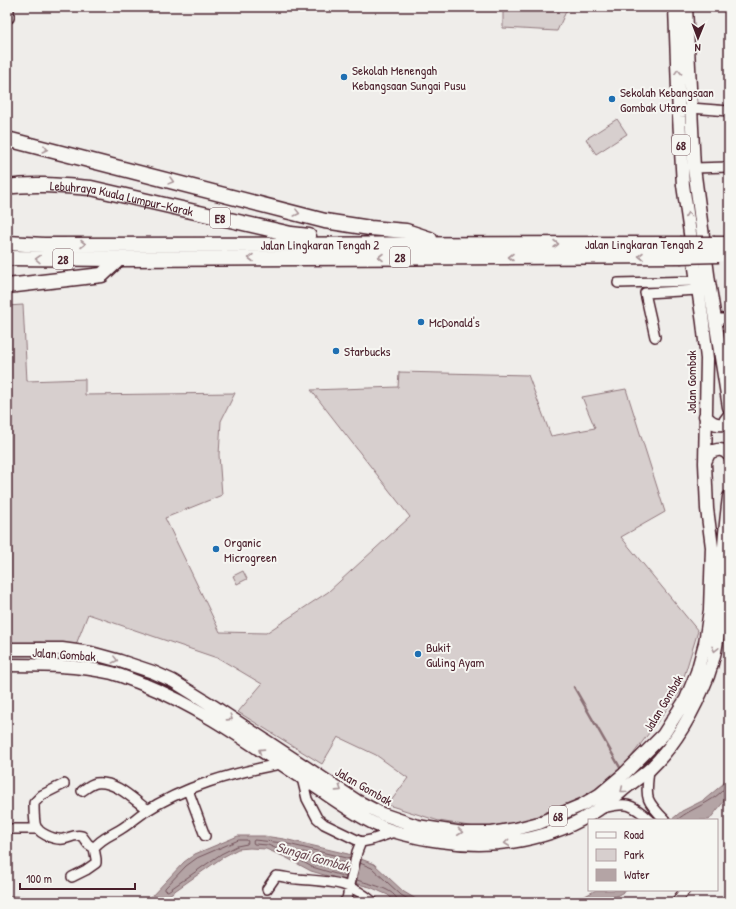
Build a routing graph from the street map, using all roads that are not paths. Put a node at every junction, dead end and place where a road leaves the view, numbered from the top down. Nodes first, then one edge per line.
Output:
1 (9, 7) edge
2 (675, 7) edge
3 (686, 7) edge
4 (7, 20) edge
5 (691, 108) junction
6 (729, 111) edge
7 (7, 139) edge
8 (729, 167) edge
9 (694, 168) junction
10 (7, 187) edge
11 (7, 243) edge
12 (377, 243) junction
13 (445, 243) junction
14 (729, 244) edge
15 (680, 250) junction
16 (721, 252) edge
17 (7, 258) edge
18 (119, 259) junction
19 (618, 283) dead end
20 (7, 286) edge
21 (698, 286) junction
22 (729, 318) edge
23 (715, 319) junction
24 (655, 337) dead end
25 (724, 348) edge
26 (729, 407) edge
27 (705, 416) junction
28 (729, 416) edge
29 (729, 455) edge
30 (705, 464) junction
31 (729, 497) edge
32 (726, 566) edge
33 (7, 649) edge
34 (7, 665) edge
35 (280, 764) junction
36 (648, 770) junction
37 (302, 778) junction
38 (64, 784) dead end
39 (188, 790) junction
40 (82, 791) dead end
41 (599, 809) junction
42 (148, 810) junction
43 (664, 818) edge
44 (649, 819) edge
45 (7, 829) edge
46 (38, 829) junction
47 (394, 832) junction
48 (205, 836) dead end
49 (361, 842) junction
50 (94, 848) junction
51 (72, 877) dead end
52 (350, 886) junction
53 (266, 889) dead end
54 (684, 891) edge
55 (344, 902) edge
56 (373, 902) edge
57 (676, 902) edge

1 - 4 street
21 -> 2 main road, Jalan Gombak / 68
3 - 5 main road, 68
5 - 6 street
5 - 9 main road, 68
7 -> 13 highway
8 - 9 street
9 - 23 main road, 68
10 - 12 highway, Lebuhraya Kuala Lumpur–Karak / E8
11 -> 12 highway, Jalan Lingkaran Tengah 2 / 28
12 - 13 highway, Jalan Lingkaran Tengah 2 / 28
13 -> 15 highway, Jalan Lingkaran Tengah 2 / 28
14 - 16 highway, Jalan Lingkaran Tengah 2 / 28
15 - 16 highway, Jalan Lingkaran Tengah 2 / 28, bridge
15 -> 18 highway, Jalan Lingkaran Tengah 2 / 28
18 -> 17 highway, Jalan Lingkaran Tengah 2 / 28
18 - 20 highway
19 - 21 street
21 - 24 street
21 - 27 main road, Jalan Gombak / 68
22 - 23 street
23 - 25 main road, 68
25 - 26 main road, 68
27 - 28 main road
27 - 30 main road, Jalan Gombak / 68
29 - 30 main road
33 -> 30 main road, Jalan Gombak / 68
31 - 32 main road, Jalan Gombak / 68
32 -> 36 main road, Jalan Gombak / 68
35 -> 34 main road, Jalan Gombak / 68
35 - 37 main road, Jalan Gombak / 68
35 - 39 street
36 -> 41 main road, Jalan Gombak / 68
36 - 43 street
37 - 47 main road, Jalan Gombak / 68
37 - 49 street
38 - 46 street
39 - 42 street
39 - 48 street
40 - 42 street
41 - 44 street
41 -> 47 main road, Jalan Gombak / 68
42 - 50 street
45 - 46 street
46 - 50 street
47 - 49 street
49 - 52 street
50 - 51 street
52 - 53 street
52 - 55 street
52 - 56 street
54 - 57 street

